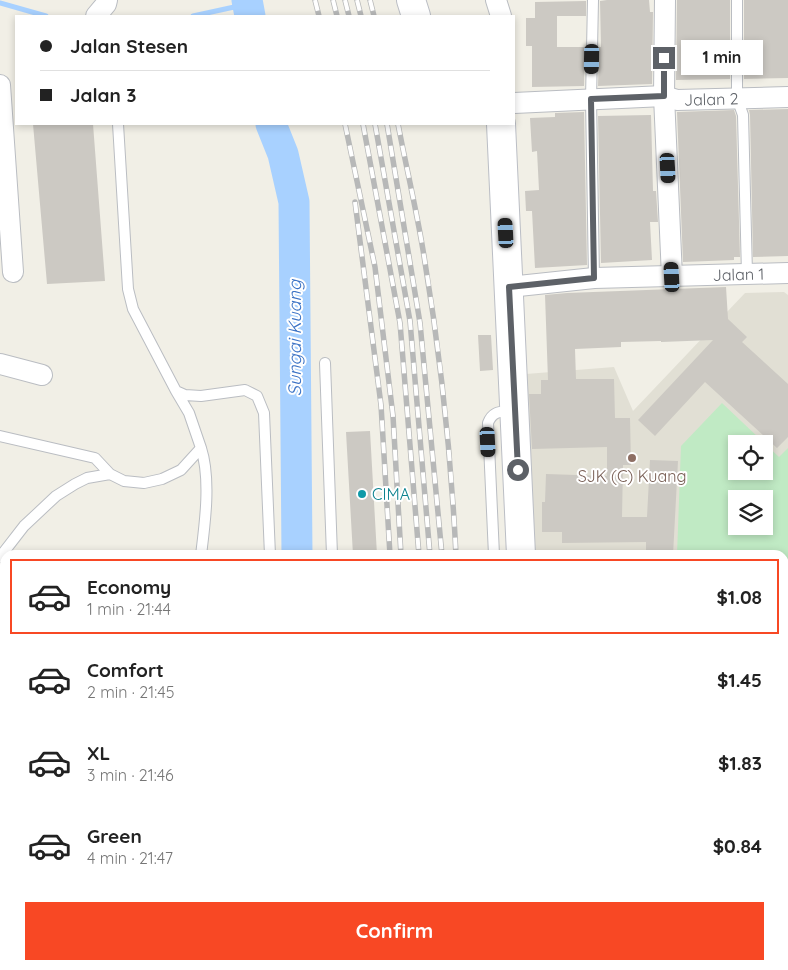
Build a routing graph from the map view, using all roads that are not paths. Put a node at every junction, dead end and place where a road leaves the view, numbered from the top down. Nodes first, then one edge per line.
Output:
1 (412, 0) edge
2 (496, 0) edge
3 (593, 0) edge
4 (664, 0) edge
5 (737, 0) edge
6 (416, 15) edge
7 (500, 15) edge
8 (15, 77) edge
9 (0, 85) edge
10 (664, 96) junction
11 (788, 97) edge
12 (737, 98) junction
13 (591, 99) junction
14 (515, 103) edge
15 (118, 125) edge
16 (501, 125) edge
17 (13, 272) dead end
18 (788, 273) edge
19 (747, 274) junction
20 (672, 277) junction
21 (594, 278) junction
22 (509, 287) junction
23 (325, 363) dead end
24 (0, 364) edge
25 (42, 375) dead end
26 (176, 391) junction
27 (515, 410) junction
28 (0, 436) edge
29 (201, 448) junction
30 (110, 474) junction
31 (5, 550) edge
32 (202, 550) edge
33 (270, 550) edge
34 (332, 550) edge
35 (494, 550) edge
36 (521, 550) edge

1 - 6 main road
2 - 7 street
3 - 13 lane
4 - 10 street
5 - 12 lane
8 - 9 street
9 - 17 street
10 - 12 street, Jalan 2
10 - 13 street, Jalan 2
10 - 20 street
11 - 12 street, Jalan 2
12 - 19 lane
13 - 14 street, Jalan 2
13 - 21 lane
15 - 26 lane
16 - 22 main road
18 - 19 street, Jalan 1
19 - 20 street, Jalan 1
20 - 21 street, Jalan 1
21 - 22 street, Jalan 1
22 - 27 main road
23 - 34 lane
24 - 25 street
26 - 29 lane
26 - 33 lane
27 - 35 lane
27 - 36 main road
28 - 30 lane
29 - 30 lane
29 - 32 lane
30 - 31 lane

